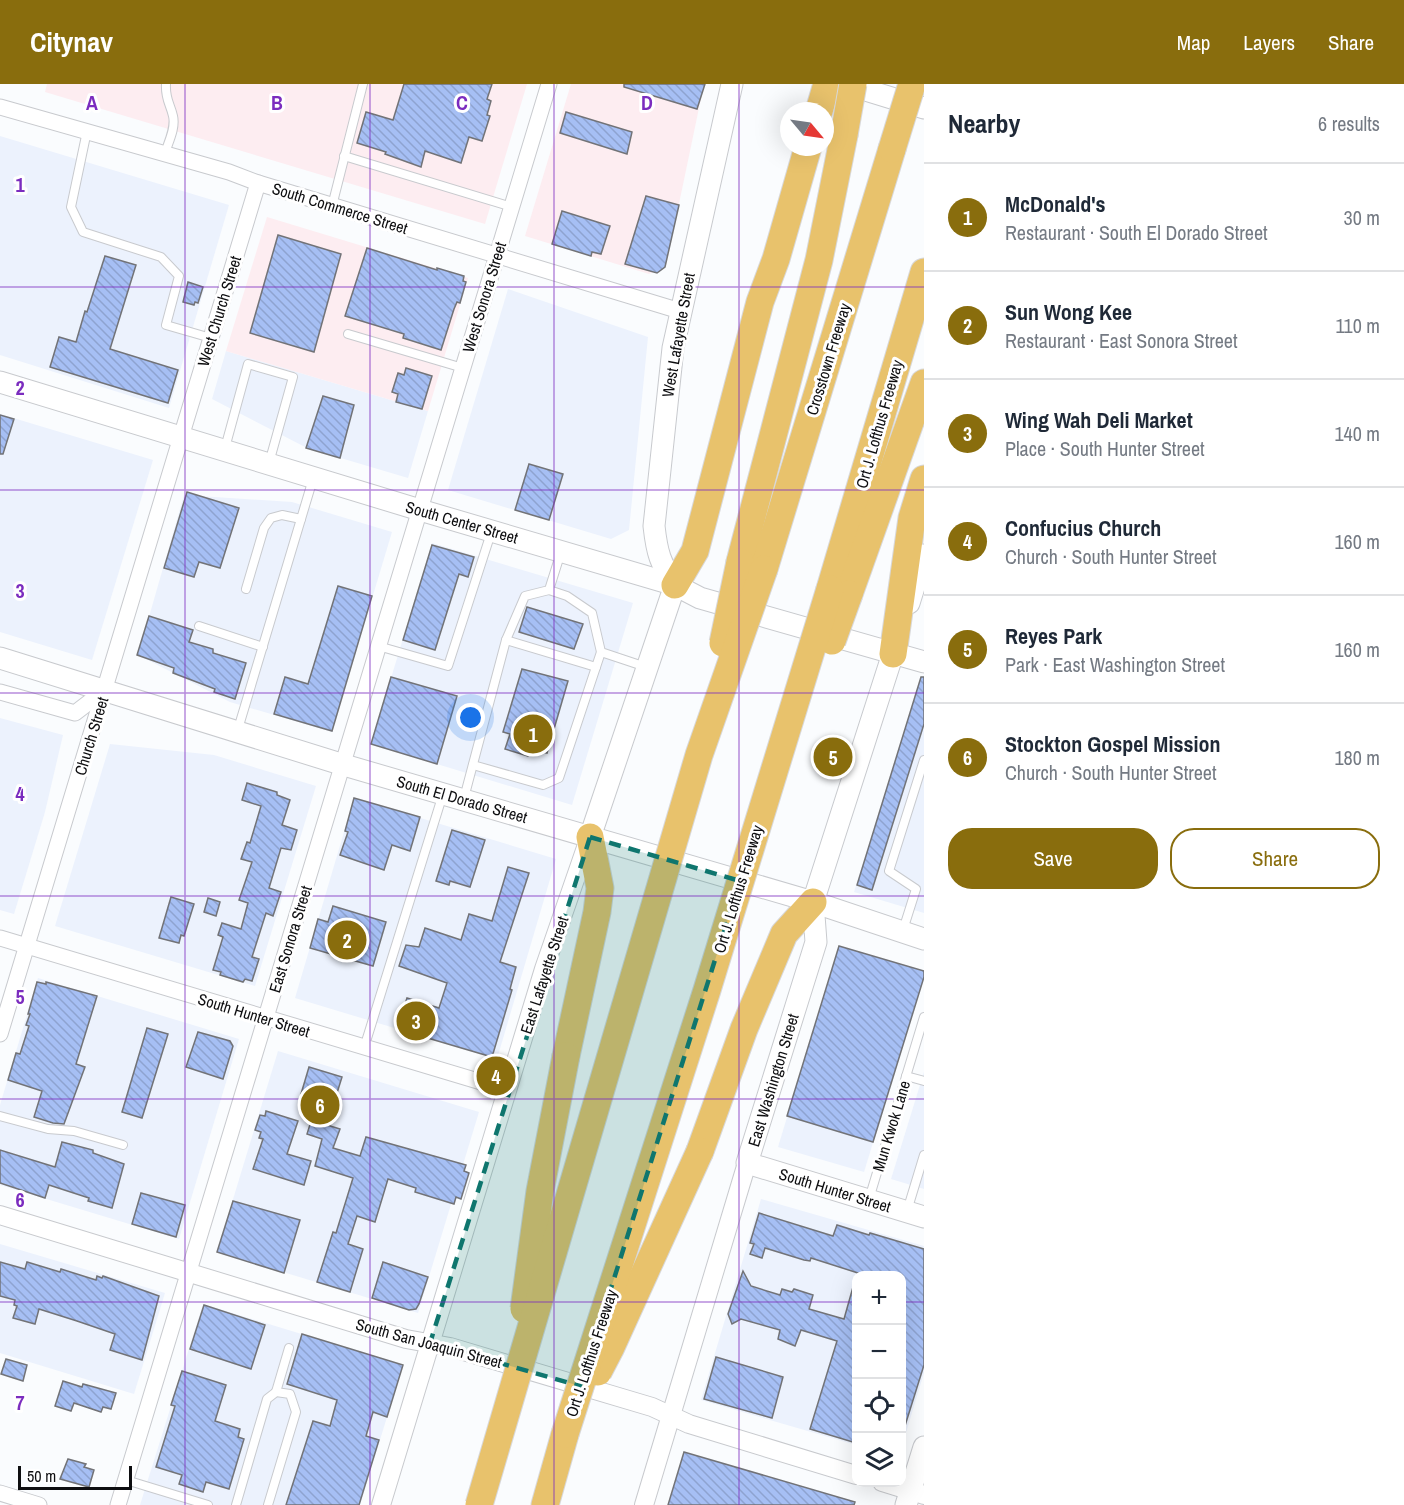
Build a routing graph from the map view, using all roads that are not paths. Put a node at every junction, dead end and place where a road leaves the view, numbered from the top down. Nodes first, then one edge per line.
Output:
1 (166, 84) edge
2 (363, 84) edge
3 (549, 84) edge
4 (732, 84) edge
5 (827, 84) edge
6 (846, 84) edge
7 (853, 84) edge
8 (912, 84) edge
9 (822, 102) edge
10 (0, 107) edge
11 (924, 108) edge
12 (87, 131) junction
13 (165, 153) junction
14 (344, 156) junction
15 (806, 156) edge
16 (258, 183) junction
17 (332, 206) junction
18 (512, 207) junction
19 (496, 256) junction
20 (924, 272) edge
21 (680, 311) junction
22 (348, 334) dead end
23 (211, 338) junction
24 (463, 368) junction
25 (0, 382) edge
26 (924, 383) edge
27 (181, 438) junction
28 (224, 451) junction
29 (269, 464) junction
30 (314, 478) junction
31 (924, 479) edge
32 (420, 510) junction
33 (301, 519) junction
34 (491, 531) junction
35 (561, 552) junction
36 (924, 555) edge
37 (752, 565) junction
38 (675, 585) junction
39 (246, 589) dead end
40 (549, 590) junction
41 (840, 592) junction
42 (199, 626) dead end
43 (506, 640) junction
44 (378, 646) junction
45 (263, 647) junction
46 (601, 652) junction
47 (893, 654) junction
48 (0, 658) edge
49 (924, 662) edge
50 (596, 667) junction
51 (648, 667) junction
52 (105, 690) junction
53 (0, 692) edge
54 (237, 731) junction
55 (924, 760) edge
56 (344, 765) junction
57 (473, 765) junction
58 (453, 797) junction
59 (590, 837) junction
60 (813, 902) junction
61 (902, 932) junction
62 (0, 938) edge
63 (924, 939) edge
64 (27, 946) junction
65 (924, 1017) edge
66 (266, 1018) junction
67 (0, 1034) edge
68 (364, 1048) junction
69 (906, 1076) junction
70 (924, 1081) edge
71 (508, 1090) junction
72 (0, 1116) edge
73 (123, 1145) dead end
74 (924, 1155) edge
75 (747, 1163) junction
76 (869, 1200) junction
77 (916, 1214) edge
78 (0, 1215) edge
79 (189, 1272) junction
80 (430, 1343) junction
81 (288, 1348) dead end
82 (276, 1392) junction
83 (512, 1400) junction
84 (671, 1416) junction
85 (565, 1434) junction
86 (924, 1447) edge
87 (852, 1474) edge
88 (126, 1480) junction
89 (893, 1487) edge
90 (0, 1493) edge
91 (914, 1497) edge
92 (39, 1505) edge
93 (118, 1505) edge
94 (208, 1505) edge
95 (236, 1505) edge
96 (268, 1505) edge
97 (381, 1505) edge
98 (479, 1505) edge
99 (545, 1505) edge
100 (644, 1505) edge

1 - 13 lane
2 - 14 lane
3 - 18 street, West Sonora Street
4 - 21 main road, West Lafayette Street
5 - 9 highway
6 - 11 main road
7 - 37 highway, bridge
8 - 37 highway, Crosstown Freeway, bridge
10 - 12 street, South Commerce Street
12 - 13 street, South Commerce Street
12 - 23 lane
13 - 16 street, South Commerce Street
14 - 17 lane
14 - 18 lane
15 - 38 highway
16 - 17 street, South Commerce Street
16 - 23 street, West Church Street
17 - 19 street, South Commerce Street
18 - 19 street, West Sonora Street
19 - 21 street, South Commerce Street
19 - 24 street, West Sonora Street
20 - 41 highway, Ort J. Lofthus Freeway
21 - 38 main road, West Lafayette Street
22 - 24 lane
23 - 27 street, West Church Street
24 - 32 street, West Sonora Street
25 - 27 main road, South Center Street
26 - 41 highway
27 - 28 main road, South Center Street
27 - 52 street, Church Street
28 - 29 main road, South Center Street
28 - 29 lane
29 - 30 main road, South Center Street
30 - 32 main road, South Center Street
30 - 33 lane
31 - 47 highway
32 - 34 main road, South Center Street
32 - 44 street, East Sonora Street
33 - 39 lane
33 - 45 lane
34 - 35 main road, South Center Street
34 - 44 lane
35 - 38 main road, South Center Street
35 - 40 lane
36 - 47 main road, East Washington Street
37 - 83 highway, bridge
38 - 47 main road, South Center Street
38 - 51 main road, East Lafayette Street
40 - 43 lane
40 - 46 lane
41 - 85 highway, Ort J. Lofthus Freeway, bridge
42 - 45 lane
43 - 50 lane
43 - 57 lane
44 - 56 street, East Sonora Street
45 - 54 lane
46 - 50 lane
46 - 51 lane
47 - 49 main road, South Center Street
47 - 60 main road, East Washington Street
48 - 52 main road, South El Dorado Street
50 - 57 lane
51 - 59 main road, East Lafayette Street
52 - 53 street
52 - 54 main road, South El Dorado Street
52 - 64 street, Church Street
54 - 56 main road, South El Dorado Street
55 - 61 lane
56 - 58 main road, South El Dorado Street
56 - 66 street, East Sonora Street
57 - 58 lane
58 - 59 main road, South El Dorado Street
58 - 68 lane
59 - 60 main road, South El Dorado Street
59 - 71 street, East Lafayette Street
59 - 83 highway, bridge
60 - 61 main road, South El Dorado Street
60 - 75 main road, East Washington Street
60 - 85 highway, bridge
61 - 63 main road, South El Dorado Street
62 - 64 street, South Hunter Street
64 - 66 street, South Hunter Street
64 - 67 street, Church Street
65 - 69 lane, Mun Kwok Lane
66 - 68 street, South Hunter Street
66 - 79 street, East Sonora Street
68 - 71 street, South Hunter Street
69 - 70 lane
69 - 76 lane, Mun Kwok Lane
71 - 80 street, East Lafayette Street
72 - 73 lane
74 - 77 lane
75 - 76 main road, South Hunter Street
75 - 84 street, East Washington Street
76 - 77 main road, South Hunter Street
78 - 79 street, South San Joaquin Street
79 - 80 street, South San Joaquin Street
79 - 88 street, East Sonora Street
80 - 84 street, South San Joaquin Street
80 - 97 street, East Lafayette Street
81 - 82 lane
82 - 95 lane
82 - 96 lane
83 - 98 highway, bridge
84 - 87 street, South San Joaquin Street
84 - 100 street, East Washington Street
85 - 99 highway, Ort J. Lofthus Freeway
86 - 91 main road
88 - 93 street, East Sonora Street
88 - 94 lane
89 - 91 street
90 - 92 street

